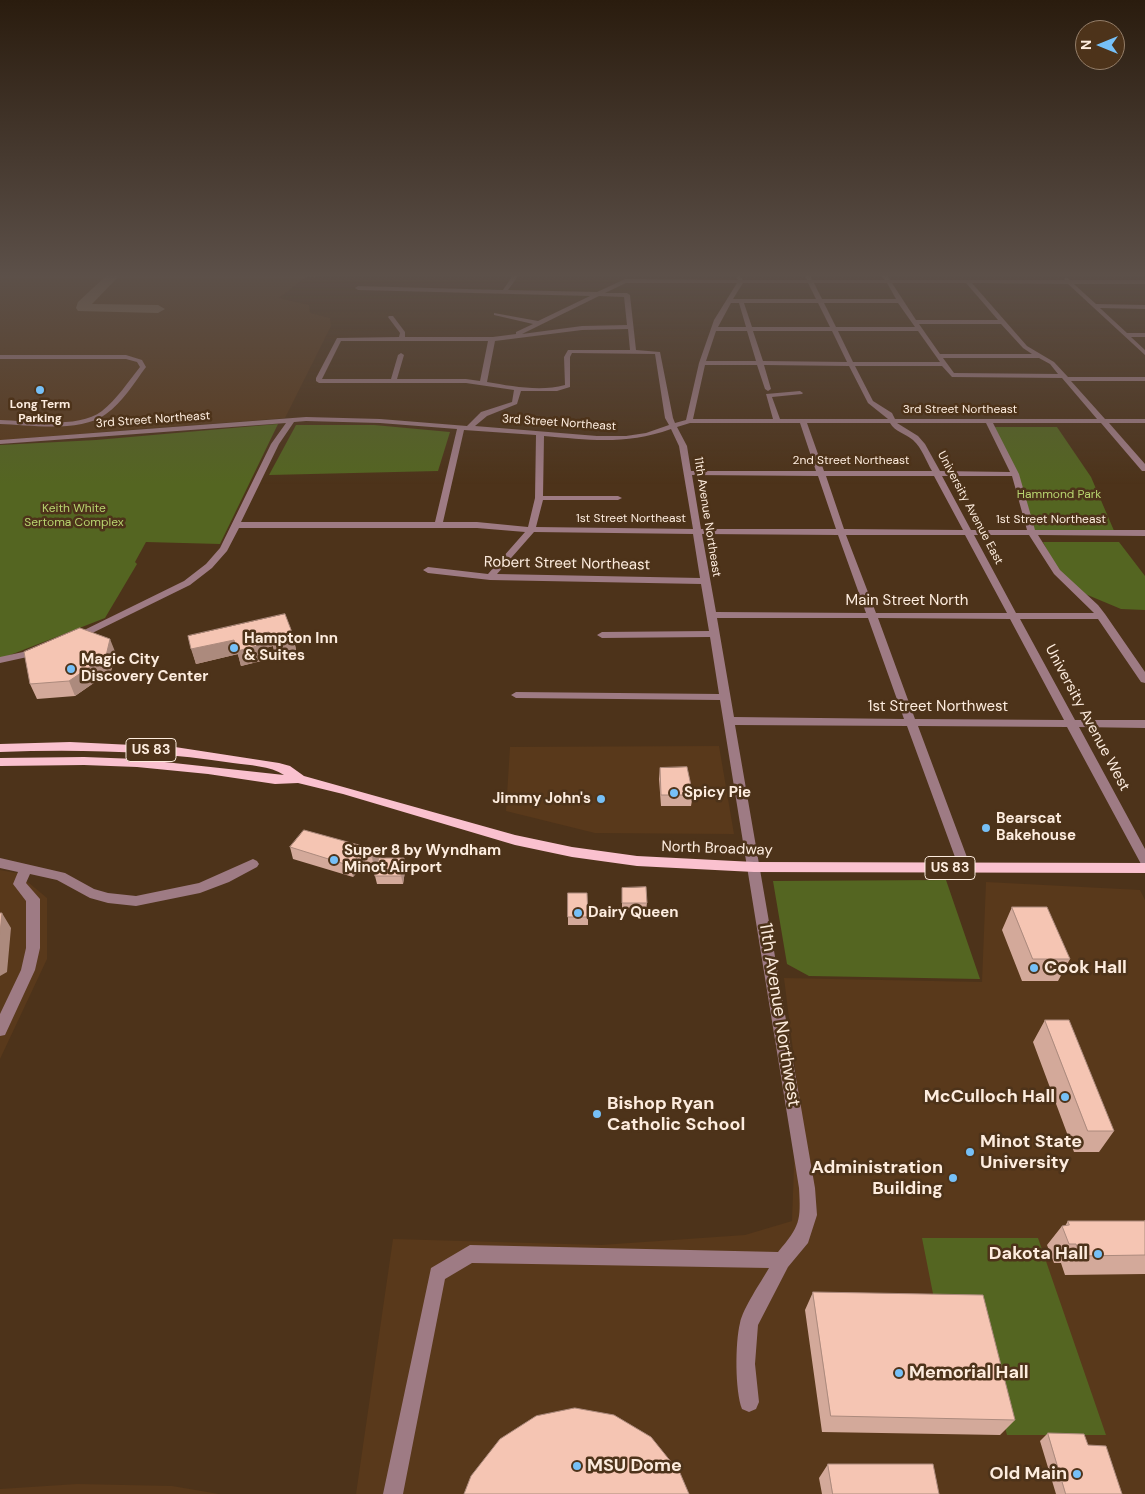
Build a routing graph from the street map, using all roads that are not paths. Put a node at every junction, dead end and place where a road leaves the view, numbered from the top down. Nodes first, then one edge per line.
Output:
1 (336, 345) edge
2 (491, 345) edge
3 (632, 345) edge
4 (708, 345) edge
5 (755, 345) edge
6 (842, 345) edge
7 (930, 345) edge
8 (1023, 345) edge
9 (633, 351) junction
10 (401, 355) dead end
11 (938, 356) junction
12 (1039, 356) junction
13 (0, 357) edge
14 (702, 363) junction
15 (761, 363) junction
16 (851, 363) junction
17 (944, 364) junction
18 (1064, 377) junction
19 (1145, 379) edge
20 (393, 382) junction
21 (483, 384) junction
22 (518, 389) junction
23 (768, 389) dead end
24 (800, 393) dead end
25 (291, 421) junction
26 (689, 421) junction
27 (776, 421) junction
28 (803, 421) junction
29 (1103, 421) junction
30 (1145, 421) edge
31 (0, 422) edge
32 (893, 422) junction
33 (989, 422) junction
34 (672, 426) junction
35 (465, 427) junction
36 (540, 434) junction
37 (0, 442) edge
38 (1145, 469) edge
39 (687, 473) junction
40 (821, 473) junction
41 (937, 473) junction
42 (1016, 474) junction
43 (539, 498) junction
44 (618, 498) dead end
45 (237, 525) junction
46 (438, 526) junction
47 (531, 530) junction
48 (697, 532) junction
49 (841, 532) junction
50 (968, 532) junction
51 (1032, 533) junction
52 (1145, 533) edge
53 (428, 570) dead end
54 (490, 577) junction
55 (705, 581) junction
56 (711, 615) junction
57 (873, 616) junction
58 (1014, 616) junction
59 (1102, 616) junction
60 (715, 634) junction
61 (602, 635) dead end
62 (68, 641) edge
63 (48, 649) edge
64 (0, 660) edge
65 (1145, 680) edge
66 (516, 695) dead end
67 (726, 697) junction
68 (730, 721) junction
69 (911, 722) junction
70 (1071, 723) junction
71 (1145, 724) edge
72 (0, 748) edge
73 (0, 762) edge
74 (298, 779) junction
75 (1145, 861) edge
76 (0, 862) edge
77 (253, 864) dead end
78 (754, 867) junction
79 (965, 868) junction
80 (1145, 868) edge
81 (25, 870) junction
82 (0, 1030) edge
83 (782, 1261) junction
84 (749, 1402) dead end
85 (393, 1494) edge

1 - 20 street
2 - 21 street
3 - 9 street
4 - 14 street
5 - 15 street
6 - 16 street, University Avenue East
7 - 11 street
8 - 12 street
9 - 22 street
9 - 34 street, 11th Avenue Northeast
10 - 20 street
11 - 12 street
11 - 17 street
12 - 18 street
13 - 31 street
14 - 15 street
14 - 26 street
15 - 16 street
15 - 23 street
16 - 17 street
16 - 32 street, University Avenue East
17 - 18 street
18 - 19 street
18 - 29 street
20 - 21 street
21 - 22 street
22 - 35 street
24 - 27 street
25 - 35 street, 3rd Street Northeast
25 - 37 street, 3rd Street Northeast
25 - 45 street
26 - 27 street, 3rd Street Northeast
26 - 34 street, 3rd Street Northeast
27 - 28 street, 3rd Street Northeast
28 - 32 street, 3rd Street Northeast
28 - 40 street
29 - 30 street, 3rd Street Northeast
29 - 33 street, 3rd Street Northeast
29 - 38 street
32 - 33 street, 3rd Street Northeast
32 - 41 street, University Avenue East
33 - 42 street
34 - 36 street, 3rd Street Northeast
34 - 39 street, 11th Avenue Northeast
35 - 36 street, 3rd Street Northeast
35 - 46 street
36 - 43 street
39 - 40 street, 2nd Street Northeast
39 - 48 street, 11th Avenue Northeast
40 - 41 street, 2nd Street Northeast
40 - 49 street
41 - 42 street, 2nd Street Northeast
41 - 50 street, University Avenue East
42 - 51 street
43 - 44 street
43 - 47 street
45 - 46 street, 1st Street Northeast
45 - 62 street
46 - 47 street, 1st Street Northeast
47 - 48 street, 1st Street Northeast
47 - 54 street
48 - 49 street, 1st Street Northeast
48 - 55 street, 11th Avenue Northeast
49 - 50 street, 1st Street Northeast
49 - 57 street
50 - 51 street, 1st Street Northeast
50 - 58 street, University Avenue East
51 - 52 street, 1st Street Northeast
51 - 59 street
53 - 54 street, Robert Street Northeast
54 - 55 street, Robert Street Northeast
55 - 56 street, 11th Avenue Northeast
56 - 57 street, Main Street North
56 - 60 street, 11th Avenue Northwest
57 - 58 street, Main Street North
57 - 69 street
58 - 59 street, Main Street North
58 - 70 street, University Avenue West
59 - 65 street
60 - 61 street
60 - 67 street, 11th Avenue Northwest
63 - 64 street
66 - 67 street
67 - 68 street, 11th Avenue Northwest
68 - 69 street, 1st Street Northwest
68 - 78 street, 11th Avenue Northwest
69 - 70 street, 1st Street Northwest
69 - 79 street
70 - 71 street, 1st Street Northwest
70 - 75 street, University Avenue West
72 - 74 main road, North Broadway / US 83
73 - 74 main road, North Broadway / US 83
74 - 78 main road, North Broadway / US 83
76 - 81 street
77 - 81 street
78 - 79 main road, North Broadway / US 83
78 - 83 street, 11th Avenue Northwest
79 - 80 main road, North Broadway / US 83
81 - 82 street
83 - 84 street, 11th Avenue Northwest
83 - 85 street

